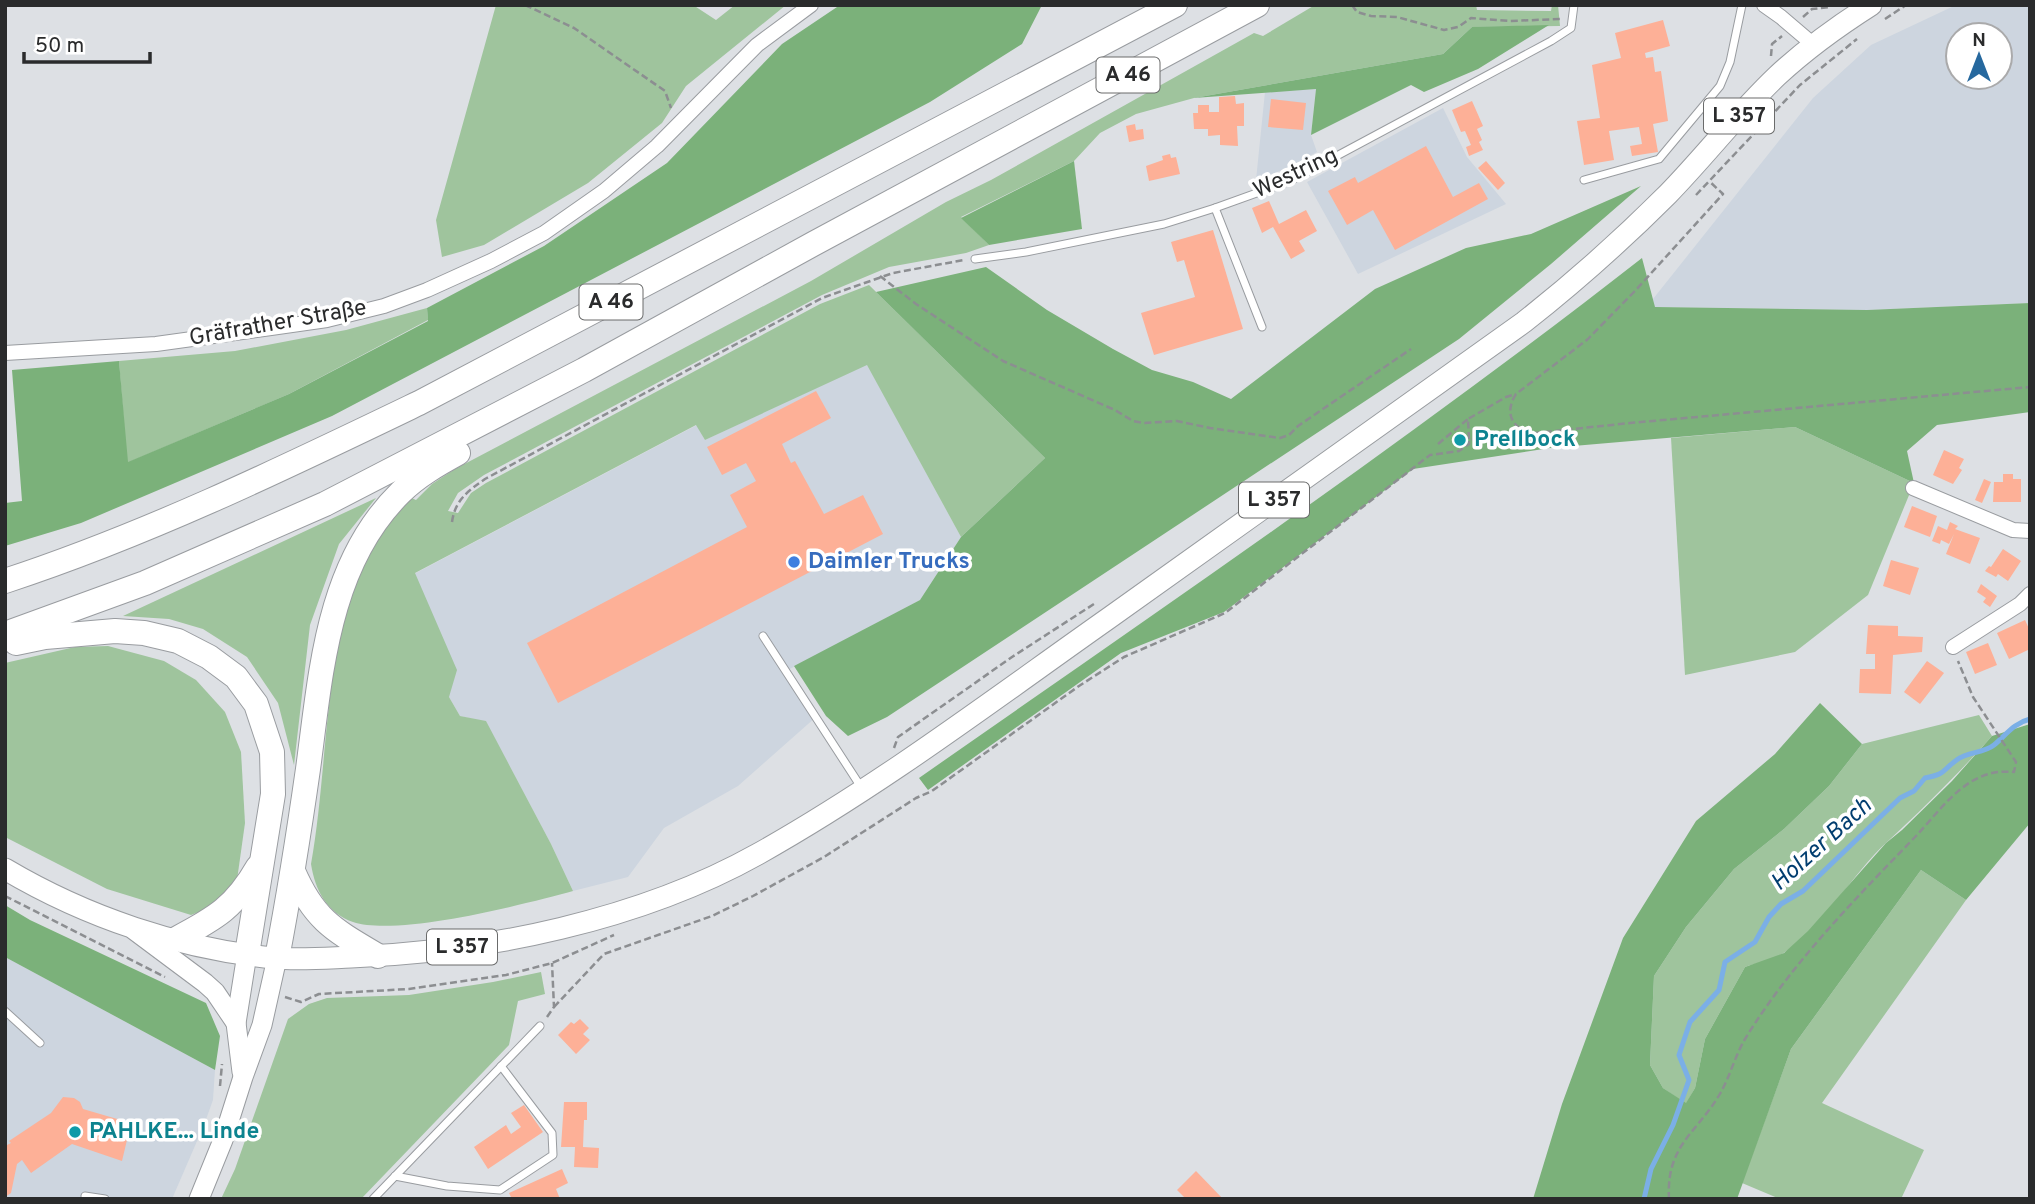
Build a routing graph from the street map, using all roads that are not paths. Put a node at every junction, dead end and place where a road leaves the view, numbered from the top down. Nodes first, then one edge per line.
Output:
1 (811, 5) edge
2 (1175, 5) edge
3 (1257, 5) edge
4 (1574, 5) edge
5 (1742, 5) edge
6 (1766, 6) edge
7 (1876, 13) edge
8 (1815, 46) junction
9 (1584, 180) dead end
10 (1215, 208) junction
11 (975, 258) road end
12 (1262, 327) dead end
13 (5, 353) edge
14 (584, 370) junction
15 (1913, 488) dead end
16 (2030, 531) edge
17 (5, 581) edge
18 (2030, 594) edge
19 (5, 634) edge
20 (763, 636) dead end
21 (5, 645) edge
22 (1954, 647) road end
23 (863, 790) junction
24 (263, 857) junction
25 (5, 869) edge
26 (293, 871) junction
27 (130, 927) junction
28 (176, 939) junction
29 (247, 954) junction
30 (378, 956) junction
31 (277, 958) junction
32 (5, 1011) edge
33 (236, 1023) junction
34 (540, 1026) road end
35 (40, 1043) dead end
36 (501, 1066) junction
37 (243, 1077) junction
38 (395, 1176) junction
39 (85, 1196) dead end
40 (105, 1199) edge
41 (199, 1199) edge
42 (373, 1199) edge

1 - 13 street, Gräfrather Straße
2 - 17 highway, A 46
3 - 14 highway, A 46
4 - 10 lane, Westring
5 - 9 lane
6 - 8 street
7 - 8 main road, L 357
8 - 23 main road, L 357
10 - 11 lane, Westring
10 - 12 lane
14 - 19 highway, A 46
14 - 26 highway
15 - 16 street
18 - 22 street
20 - 23 lane
21 - 24 highway
23 - 30 main road, L 357
24 - 28 highway
24 - 29 highway
25 - 27 main road, L 357
26 - 30 highway
26 - 31 highway
27 - 28 main road, L 357
27 - 33 main road
28 - 29 main road, L 357
29 - 31 main road, L 357
29 - 33 main road
30 - 31 main road, L 357
31 - 37 main road
32 - 35 lane
33 - 37 main road
34 - 36 lane
36 - 38 lane
36 - 38 lane
37 - 41 main road
38 - 42 lane
39 - 40 lane

